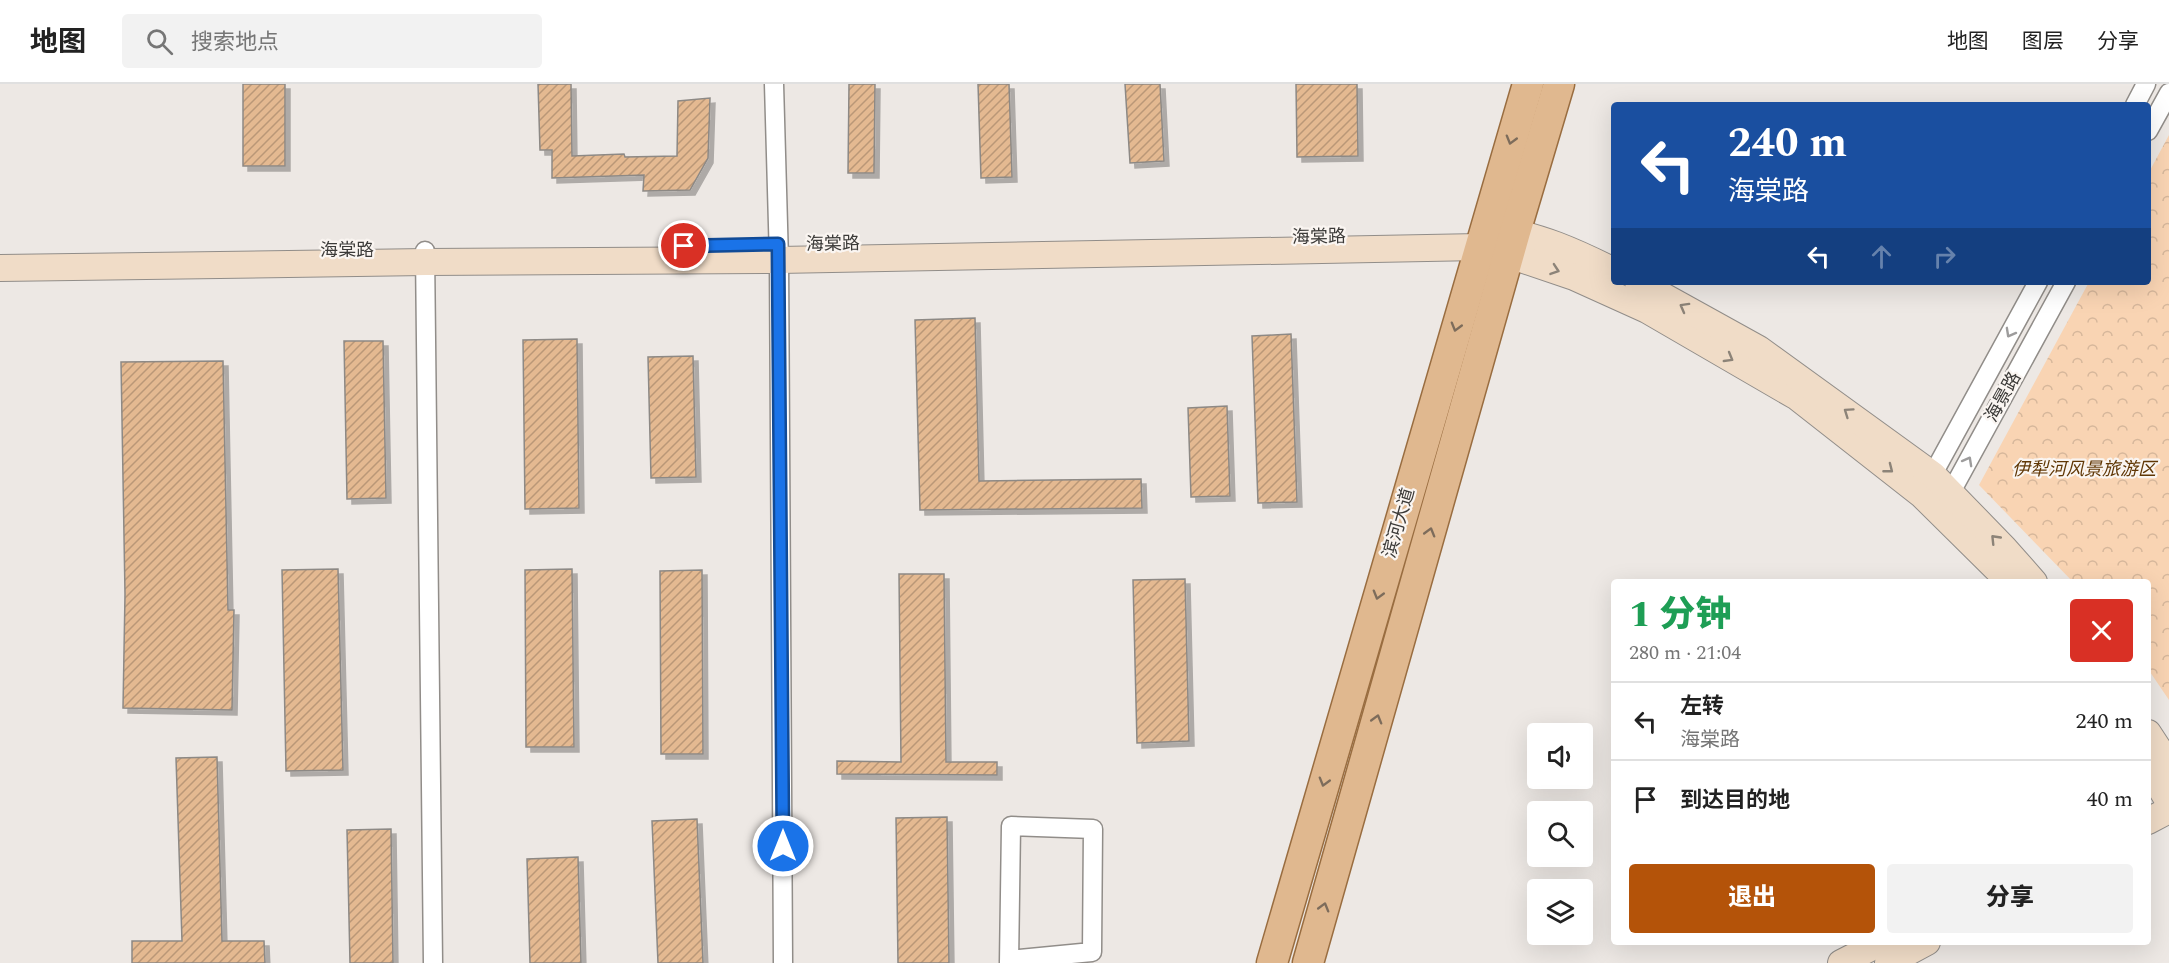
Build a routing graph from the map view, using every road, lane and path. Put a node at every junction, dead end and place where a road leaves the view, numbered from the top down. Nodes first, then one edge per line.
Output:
1 (774, 84) edge
2 (1528, 84) edge
3 (1559, 84) edge
4 (2146, 84) edge
5 (2169, 93) edge
6 (2136, 102) edge
7 (2151, 126) edge
8 (1482, 238) junction
9 (1512, 243) junction
10 (778, 252) junction
11 (0, 254) edge
12 (425, 256) junction
13 (0, 268) edge
14 (1611, 270) edge
15 (1643, 285) edge
16 (2037, 285) edge
17 (2064, 285) edge
18 (1936, 494) junction
19 (2007, 579) edge
20 (2031, 579) edge
21 (2151, 745) edge
22 (2162, 787) edge
23 (2151, 814) edge
24 (1876, 945) edge
25 (1921, 945) edge
26 (1009, 962) edge
27 (433, 963) edge
28 (783, 963) edge
29 (1272, 963) edge
30 (1308, 963) edge
31 (1841, 963) edge
32 (1888, 963) edge

1 - 10 street
2 -> 8 main road, 滨河大道
3 - 9 main road, 滨河大道
4 - 6 street
5 - 7 street
8 - 9 street
8 - 10 street, 海棠路
8 -> 29 main road, 滨河大道
9 - 14 street
9 -> 18 street
30 -> 9 main road, 滨河大道
10 - 12 street, 海棠路
10 - 28 street
11 - 12 street, 海棠路
12 - 13 street, 海棠路
12 - 27 street
18 -> 15 street
16 -> 18 street, 海景路
18 -> 17 street, 海景路
18 - 19 street
20 -> 18 street
21 - 22 street
22 - 23 street
24 - 31 street
25 - 32 street
26 - 26 street

